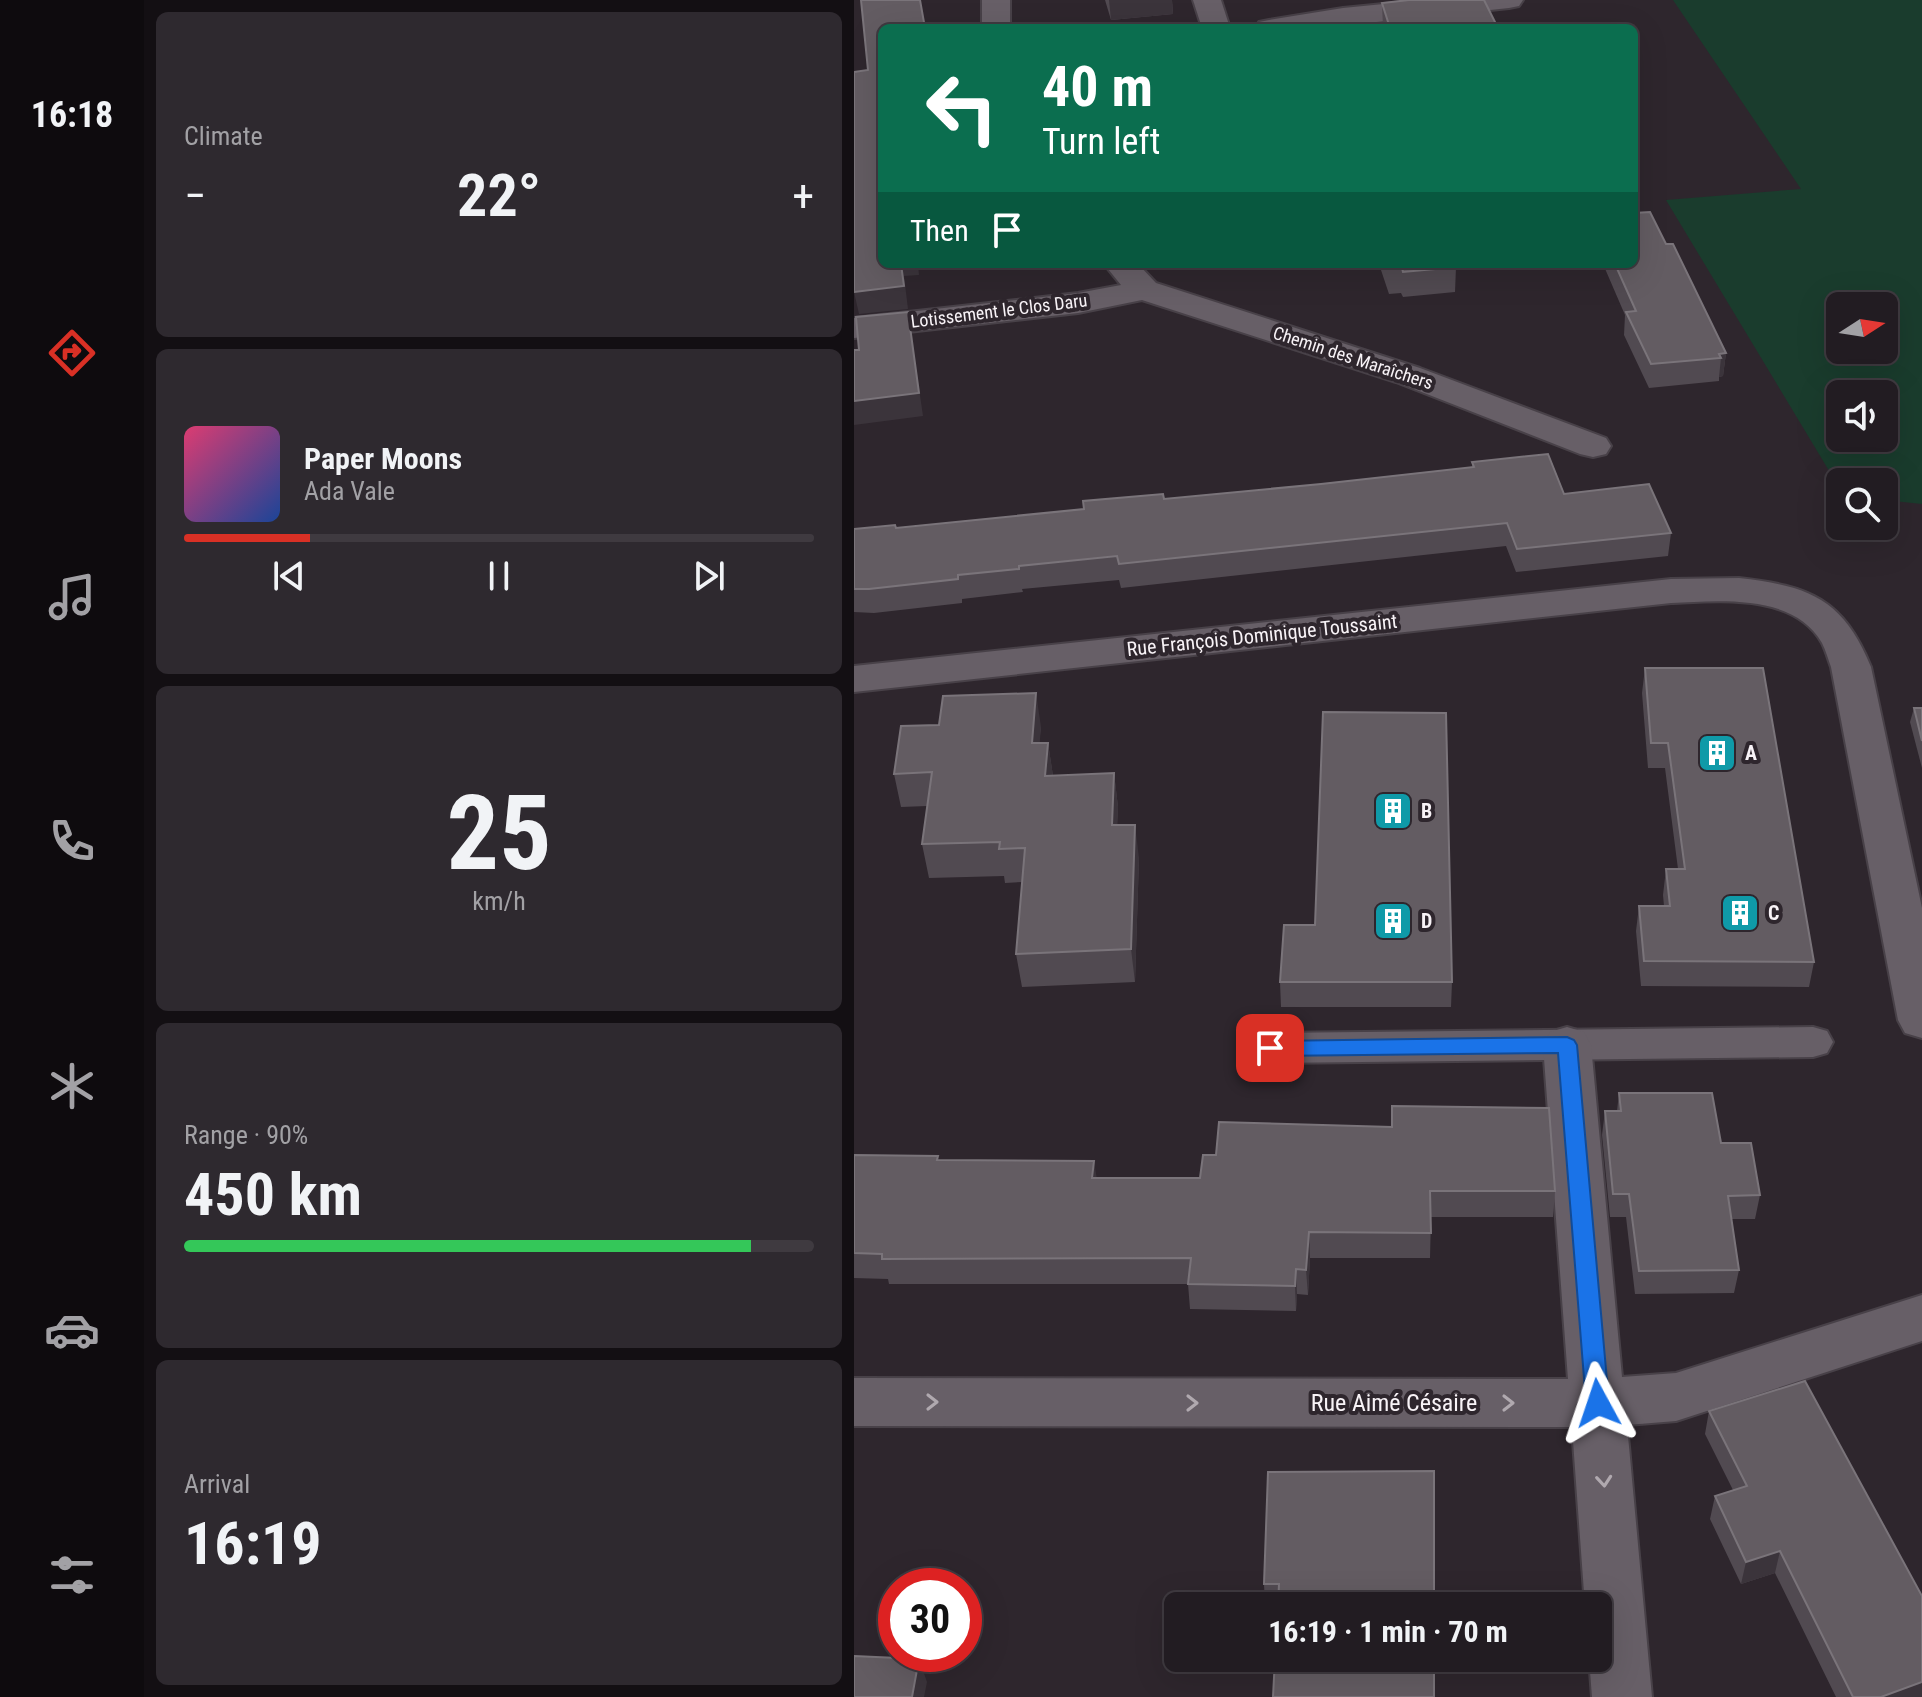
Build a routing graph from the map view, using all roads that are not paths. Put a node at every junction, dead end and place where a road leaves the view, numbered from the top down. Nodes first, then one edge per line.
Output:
1 (996, 0) edge
2 (1207, 0) edge
3 (1509, 0) edge
4 (996, 24) edge
5 (1215, 24) edge
6 (1301, 24) edge
7 (1124, 268) edge
8 (1144, 290) junction
9 (854, 328) edge
10 (1593, 446) dead end
11 (854, 679) edge
12 (1922, 1020) edge
13 (1813, 1042) dead end
14 (1567, 1045) junction
15 (1270, 1048) dead end
16 (1922, 1318) edge
17 (854, 1402) edge
18 (1598, 1403) junction
19 (1622, 1697) edge

1 - 4 street
2 - 5 street
3 - 6 street
7 - 8 street, Chemin des Maraîchers
8 - 9 street, Lotissement le Clos Daru
8 - 10 street, Chemin des Maraîchers
11 - 12 street, Rue François Dominique Toussaint
13 - 14 lane
14 - 15 lane
14 - 18 street
16 - 18 street, Rue Aimé Césaire
17 -> 18 street, Rue Aimé Césaire
18 -> 19 street

